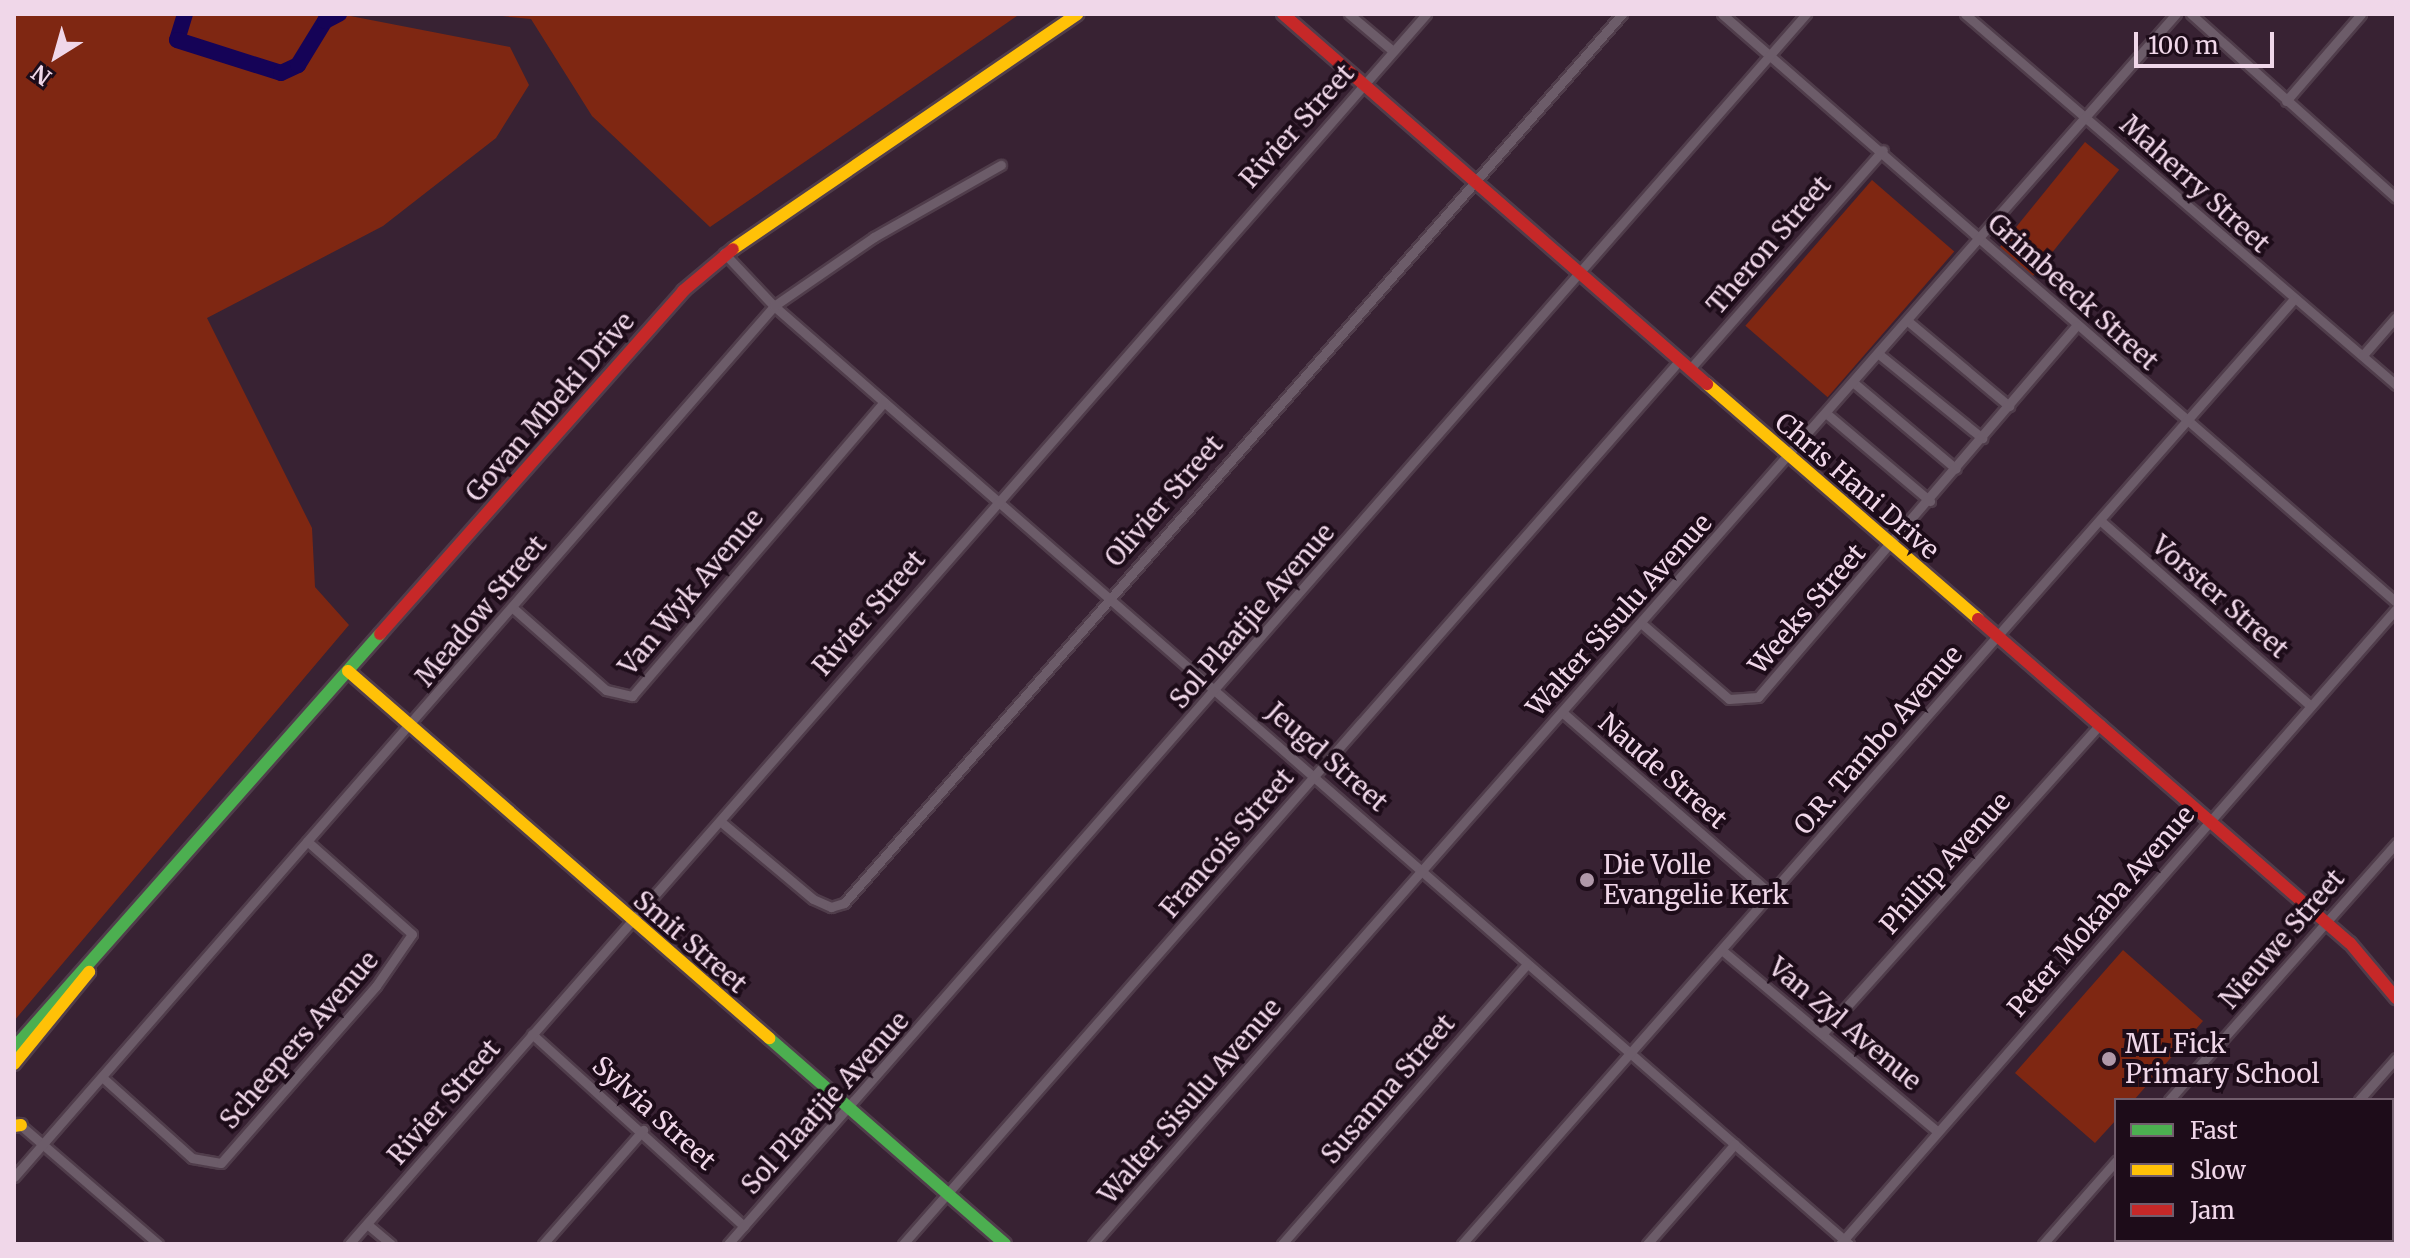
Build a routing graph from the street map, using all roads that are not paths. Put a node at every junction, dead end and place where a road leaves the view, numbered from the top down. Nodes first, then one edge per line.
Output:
1 (1078, 14) edge
2 (1283, 14) edge
3 (1349, 14) edge
4 (1426, 14) edge
5 (1622, 14) edge
6 (1722, 14) edge
7 (1806, 14) edge
8 (1965, 14) edge
9 (2176, 14) edge
10 (2191, 14) edge
11 (2361, 14) edge
12 (1393, 51) junction
13 (1769, 57) junction
14 (1362, 86) junction
15 (2286, 101) junction
16 (2087, 117) junction
17 (1883, 150) junction
18 (1001, 165) dead end
19 (1472, 184) junction
20 (2394, 191) edge
21 (1982, 240) junction
22 (724, 253) junction
23 (1578, 275) junction
24 (2293, 300) junction
25 (774, 306) junction
26 (2396, 317) edge
27 (1909, 322) junction
28 (2076, 326) junction
29 (1880, 355) junction
30 (2363, 355) junction
31 (1683, 366) junction
32 (1854, 383) junction
33 (2396, 385) edge
34 (884, 402) junction
35 (2009, 406) junction
36 (1827, 414) junction
37 (2188, 421) junction
38 (1982, 438) junction
39 (1789, 457) junction
40 (1956, 469) junction
41 (994, 500) junction
42 (1930, 501) junction
43 (2101, 521) junction
44 (1893, 546) junction
45 (1108, 598) junction
46 (2396, 602) edge
47 (513, 608) junction
48 (2396, 609) edge
49 (1641, 623) junction
50 (1998, 636) junction
51 (348, 671) junction
52 (1215, 691) junction
53 (2310, 705) junction
54 (1562, 712) junction
55 (2100, 724) junction
56 (411, 727) junction
57 (1316, 775) junction
58 (720, 821) junction
59 (2210, 821) junction
60 (307, 841) junction
61 (2396, 843) edge
62 (1424, 870) junction
63 (1772, 895) junction
64 (132, 915) junction
65 (632, 922) junction
66 (2326, 922) junction
67 (1723, 951) junction
68 (1527, 964) junction
69 (2396, 998) edge
70 (1824, 1032) junction
71 (532, 1034) junction
72 (14, 1048) edge
73 (1630, 1055) junction
74 (2396, 1058) edge
75 (14, 1064) edge
76 (102, 1077) junction
77 (2171, 1098) edge
78 (2361, 1098) edge
79 (851, 1111) junction
80 (16, 1124) edge
81 (643, 1130) junction
82 (1937, 1131) junction
83 (43, 1143) junction
84 (1735, 1144) junction
85 (2114, 1163) edge
86 (14, 1177) edge
87 (948, 1194) junction
88 (367, 1224) junction
89 (744, 1226) junction
90 (1845, 1242) edge
91 (158, 1244) edge
92 (349, 1244) edge
93 (391, 1244) edge
94 (543, 1244) edge
95 (728, 1244) edge
96 (903, 1244) edge
97 (1005, 1244) edge
98 (1093, 1244) edge
99 (1282, 1244) edge
100 (1462, 1244) edge
101 (1647, 1244) edge
102 (2043, 1244) edge

1 - 22 street, Govan Mbeki Drive
2 - 14 street, Chris Hani Drive
3 - 12 street
4 - 12 street, Rivier Street
5 - 19 street, Olivier Street
6 - 13 street, Grimbeeck Street
7 - 13 street, Sol Plaatjie Avenue
8 - 16 street, Maherry Street
9 - 16 street, Walter Sisulu Avenue
10 - 15 street
11 - 15 street
12 - 14 street, Rivier Street
13 - 17 street, Grimbeeck Street
13 - 23 street, Sol Plaatjie Avenue
14 - 19 street, Chris Hani Drive
14 - 41 street, Rivier Street
15 - 20 street
16 - 21 street, Walter Sisulu Avenue
16 - 24 street, Maherry Street
17 - 21 street, Grimbeeck Street
17 - 31 street, Theron Street
18 - 25 street, Meadow Street
19 - 23 street, Chris Hani Drive
19 - 45 street, Olivier Street
21 - 27 street, Walter Sisulu Avenue
21 - 28 street, Grimbeeck Street
22 - 25 street, Jeugd Street
22 - 51 street, Govan Mbeki Drive
23 - 31 street, Chris Hani Drive
23 - 52 street, Sol Plaatjie Avenue
24 - 30 street, Maherry Street
24 - 37 street, O.R. Tambo Avenue
25 - 34 street, Jeugd Street
25 - 47 street, Meadow Street
26 - 30 street
27 - 29 street, Walter Sisulu Avenue
27 - 35 street
28 - 35 street, Weeks Street
28 - 37 street, Grimbeeck Street
29 - 32 street, Walter Sisulu Avenue
29 - 38 street
30 - 33 street, Maherry Street
31 - 39 street, Chris Hani Drive
31 - 57 street, Francois Street
32 - 36 street, Walter Sisulu Avenue
32 - 40 street
34 - 41 street, Jeugd Street
34 - 47 street, Van Wyk Avenue
35 - 38 street, Weeks Street
36 - 39 street, Walter Sisulu Avenue
36 - 42 street
37 - 43 street, O.R. Tambo Avenue
37 - 46 street, Grimbeeck Street
38 - 40 street, Weeks Street
39 - 44 street, Chris Hani Drive
39 - 49 street, Walter Sisulu Avenue
40 - 42 street, Weeks Street
41 - 45 street, Jeugd Street
41 - 58 street, Rivier Street
42 - 44 street, Weeks Street
43 - 50 street, O.R. Tambo Avenue
43 - 53 street, Vorster Street
44 - 49 street, Weeks Street
44 - 50 street, Chris Hani Drive
45 - 52 street, Jeugd Street
45 - 58 street, Olivier Street
47 - 56 street, Meadow Street
48 - 53 street, Peter Mokaba Avenue
49 - 54 street, Walter Sisulu Avenue
50 - 55 street, Chris Hani Drive
50 - 63 street, O.R. Tambo Avenue
51 - 56 street, Smit Street
51 - 64 street, Govan Mbeki Drive
52 - 57 street, Jeugd Street
52 - 79 street, Sol Plaatjie Avenue
53 - 59 street, Peter Mokaba Avenue
54 - 62 street, Walter Sisulu Avenue
54 - 63 street, Naude Street
55 - 59 street, Chris Hani Drive
55 - 70 street, Phillip Avenue
56 - 60 street, Meadow Street
56 - 65 street, Smit Street
57 - 62 street, Jeugd Street
57 - 87 street, Francois Street
58 - 65 street, Rivier Street
59 - 66 street, Chris Hani Drive
59 - 82 street, Peter Mokaba Avenue
60 - 76 street, Meadow Street
60 - 76 street, Scheepers Avenue
61 - 66 street, Nieuwe Street
62 - 68 street, Jeugd Street
62 - 98 street, Walter Sisulu Avenue
63 - 67 street, O.R. Tambo Avenue
64 - 72 street, Govan Mbeki Drive
64 - 75 street, Govan Mbeki Drive
65 - 71 street, Rivier Street
65 - 79 street, Smit Street
66 - 69 street, Chris Hani Drive
66 - 77 street, Nieuwe Street
67 - 70 street, Van Zyl Avenue
67 - 73 street, O.R. Tambo Avenue
68 - 73 street, Jeugd Street
68 - 99 street, Susanna Street
70 - 82 street, Van Zyl Avenue
71 - 81 street, Sylvia Street
71 - 88 street, Rivier Street
73 - 84 street, Jeugd Street
73 - 100 street, O.R. Tambo Avenue
74 - 78 street
76 - 83 street, Meadow Street
79 - 87 street, Smit Street
79 - 89 street, Sol Plaatjie Avenue
80 - 83 street
81 - 89 street, Sylvia Street
81 - 94 street
82 - 90 street, Peter Mokaba Avenue
83 - 86 street, Meadow Street
83 - 91 street
84 - 90 street, Jeugd Street
84 - 101 street
85 - 102 street
87 - 96 street, Francois Street
87 - 97 street, Smit Street
88 - 92 street, Rivier Street
88 - 93 street
89 - 95 street, Sol Plaatjie Avenue

